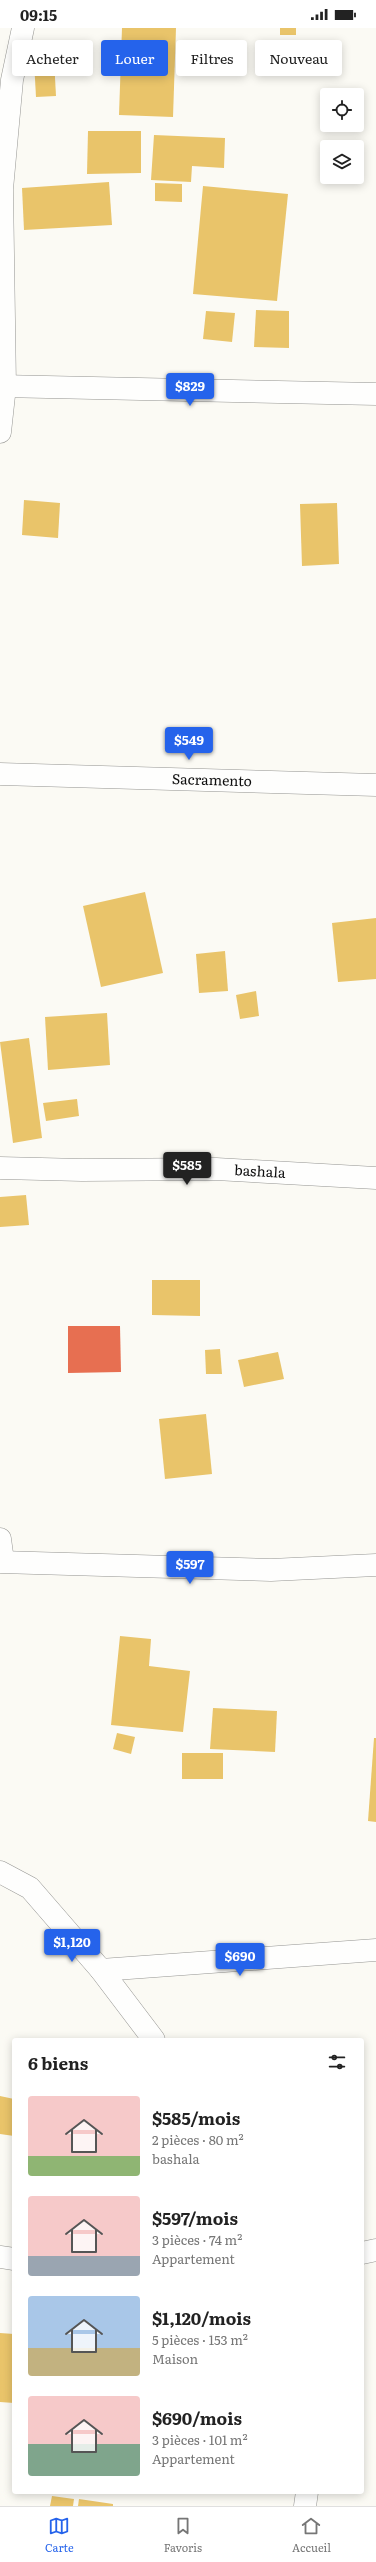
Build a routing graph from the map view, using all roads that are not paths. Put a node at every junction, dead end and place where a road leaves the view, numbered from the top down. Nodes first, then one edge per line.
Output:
1 (23, 28) edge
2 (3, 386) edge
3 (376, 394) edge
4 (0, 432) edge
5 (0, 774) edge
6 (376, 785) edge
7 (0, 1168) edge
8 (376, 1178) edge
9 (0, 1539) edge
10 (2, 1562) edge
11 (376, 1565) edge
12 (0, 1872) edge
13 (376, 1950) edge
14 (101, 1970) junction
15 (152, 2038) edge
16 (376, 2250) edge
17 (364, 2252) edge
18 (0, 2257) edge
19 (12, 2258) edge
20 (307, 2494) edge
21 (305, 2506) edge

1 - 2 street
2 - 3 street
2 - 4 street
5 - 6 street, Sacramento
7 - 8 street, bashala
9 - 10 street
10 - 11 street
12 - 14 street
13 - 14 street
14 - 15 street
16 - 17 street
18 - 19 street
20 - 21 street

